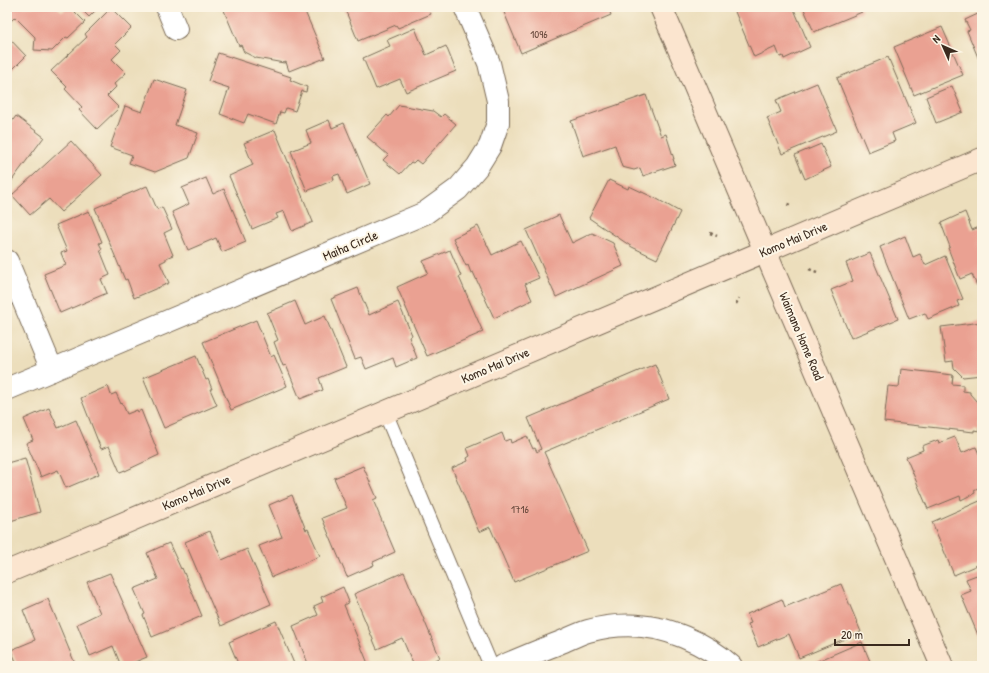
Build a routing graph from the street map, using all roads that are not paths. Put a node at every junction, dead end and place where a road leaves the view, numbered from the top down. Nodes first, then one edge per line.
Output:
1 (167, 7) edge
2 (465, 7) edge
3 (661, 7) edge
4 (176, 28) dead end
5 (982, 159) edge
6 (765, 251) junction
7 (7, 261) edge
8 (52, 370) junction
9 (7, 389) edge
10 (385, 412) junction
11 (7, 572) edge
12 (491, 666) edge
13 (503, 666) edge
14 (730, 666) edge
15 (942, 666) edge

1 - 4 street
2 - 8 street, Maiha Circle
3 - 6 main road, Waimano Home Road
5 - 6 main road, Komo Mai Drive
6 - 10 main road, Komo Mai Drive
6 - 15 main road, Waimano Home Road
7 - 8 street
8 - 9 street, Maiha Circle
10 - 11 main road, Komo Mai Drive
10 - 12 lane
13 - 14 street

